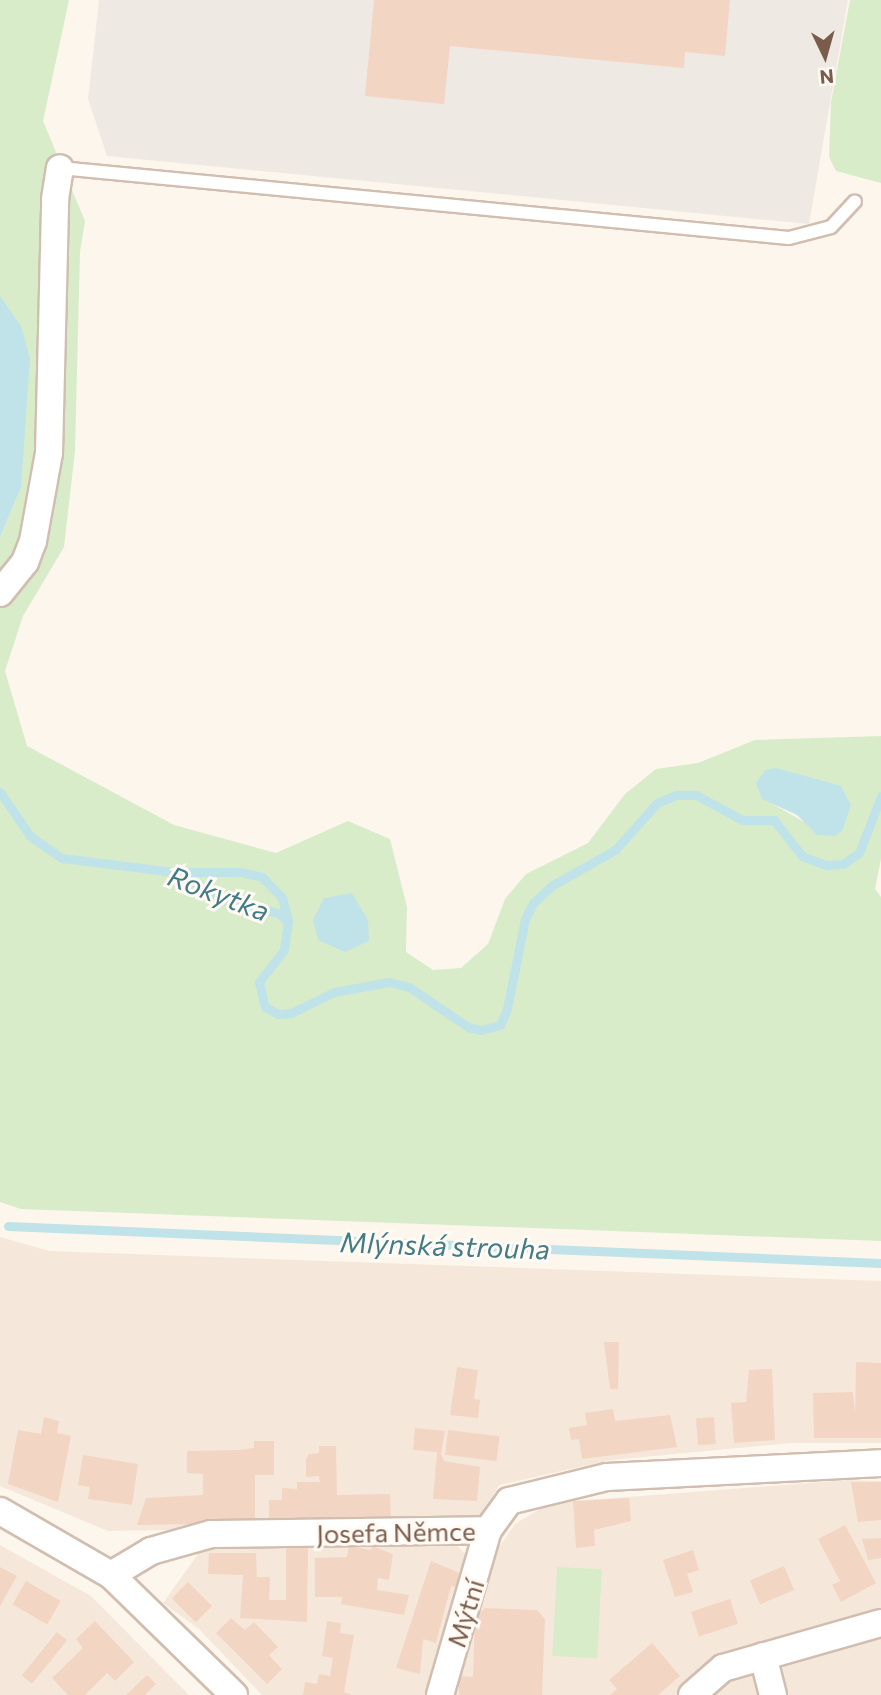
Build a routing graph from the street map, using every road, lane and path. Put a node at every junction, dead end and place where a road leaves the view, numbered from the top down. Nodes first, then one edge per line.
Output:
1 (60, 168) joint
2 (855, 201) dead end
3 (0, 593) edge
4 (881, 1463) edge
5 (0, 1511) edge
6 (488, 1531) junction
7 (111, 1575) junction
8 (881, 1623) edge
9 (763, 1656) junction
10 (234, 1695) edge
11 (440, 1695) edge
12 (692, 1695) edge
13 (773, 1695) edge

1 - 2 lane
1 - 3 street
4 - 6 street, Josefa Němce
5 - 7 street
6 - 7 street, Josefa Němce
6 - 11 street, Mýtní
7 - 10 street
8 - 9 street
9 - 12 street
9 - 13 street

